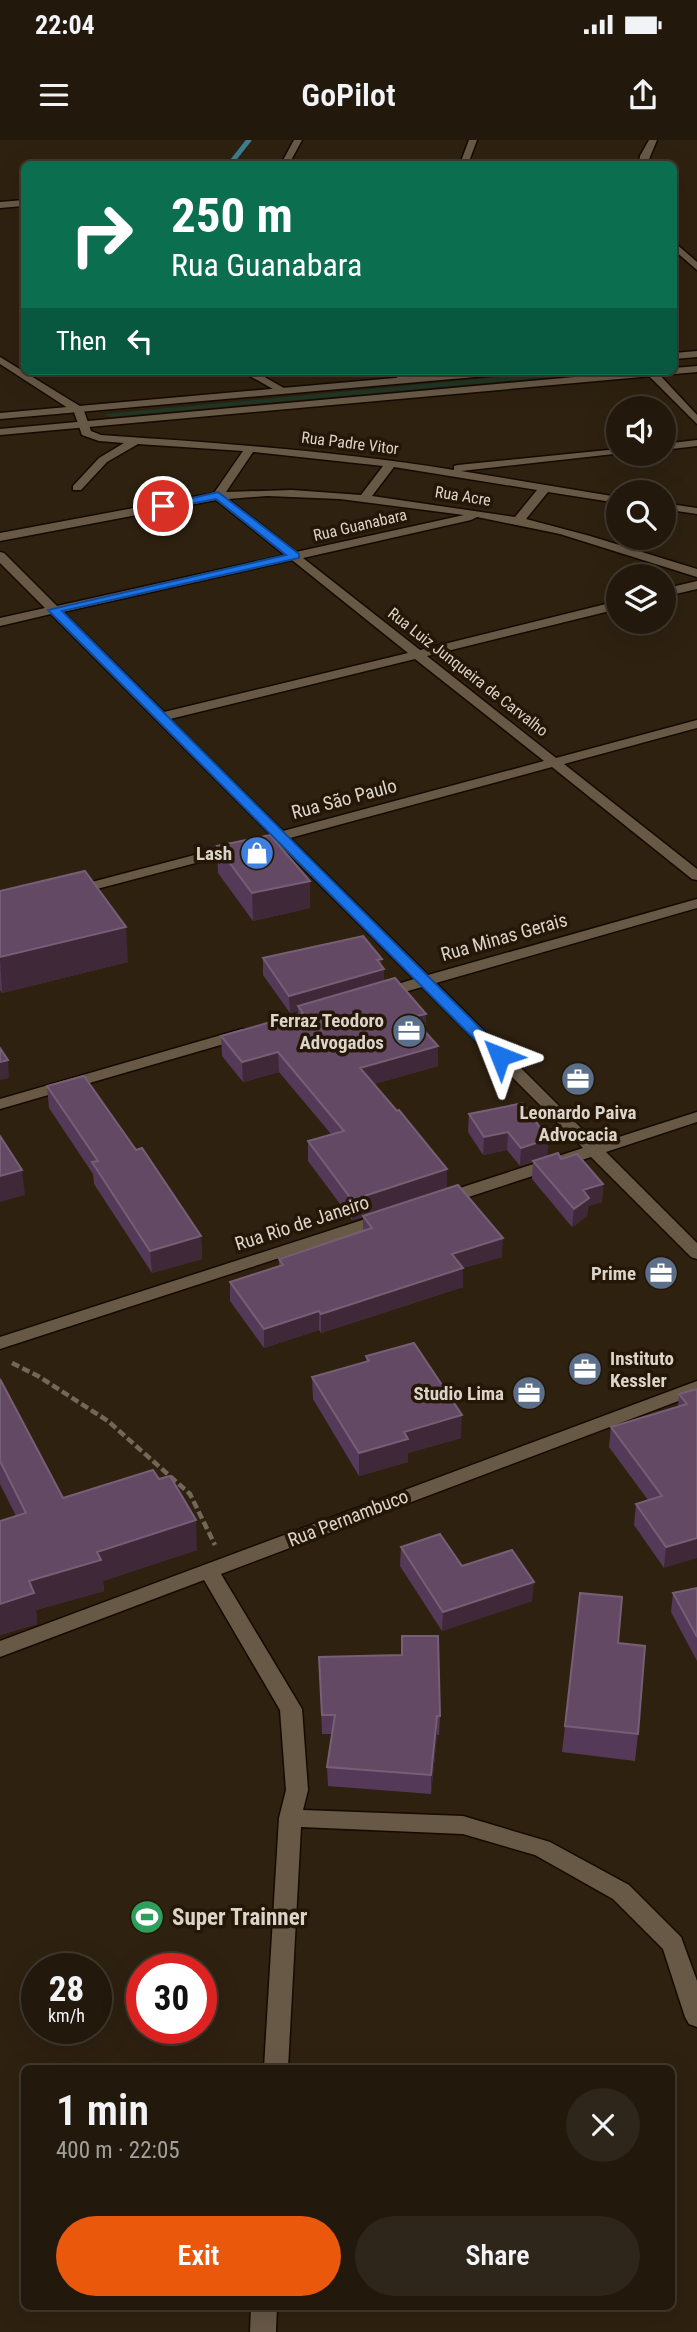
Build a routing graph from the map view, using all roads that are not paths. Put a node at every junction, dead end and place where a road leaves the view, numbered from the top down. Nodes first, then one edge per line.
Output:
1 (298, 140) edge
2 (473, 140) edge
3 (653, 140) edge
4 (287, 161) edge
5 (465, 161) edge
6 (643, 161) edge
7 (21, 203) edge
8 (0, 205) edge
9 (677, 248) edge
10 (697, 267) edge
11 (697, 354) edge
12 (677, 356) edge
13 (0, 360) edge
14 (697, 369) edge
15 (677, 371) edge
16 (21, 373) edge
17 (24, 375) edge
18 (254, 375) edge
19 (399, 375) edge
20 (463, 375) edge
21 (630, 375) edge
22 (654, 375) edge
23 (405, 380) junction
24 (284, 391) junction
25 (79, 410) junction
26 (0, 416) edge
27 (697, 421) edge
28 (84, 424) junction
29 (0, 432) edge
30 (135, 441) junction
31 (697, 443) edge
32 (676, 445) edge
33 (250, 448) junction
34 (606, 453) edge
35 (391, 463) junction
36 (434, 471) junction
37 (77, 488) dead end
38 (544, 489) junction
39 (218, 495) junction
40 (365, 497) junction
41 (606, 498) edge
42 (676, 508) edge
43 (697, 511) edge
44 (481, 514) junction
45 (518, 520) junction
46 (0, 537) edge
47 (0, 556) edge
48 (295, 556) junction
49 (697, 573) edge
50 (697, 585) edge
51 (676, 590) edge
52 (606, 608) edge
53 (54, 610) junction
54 (0, 622) edge
55 (418, 654) junction
56 (161, 717) junction
57 (697, 724) edge
58 (554, 762) junction
59 (280, 836) junction
60 (697, 876) edge
61 (53, 897) edge
62 (697, 903) edge
63 (425, 981) junction
64 (359, 1001) edge
65 (252, 1031) edge
66 (0, 1104) edge
67 (697, 1117) edge
68 (594, 1150) junction
69 (422, 1206) edge
70 (396, 1214) edge
71 (697, 1253) edge
72 (0, 1343) edge
73 (697, 1387) edge
74 (217, 1568) junction
75 (0, 1649) edge
76 (290, 1818) junction
77 (697, 2017) edge
78 (276, 2065) edge
79 (264, 2310) edge
80 (262, 2332) edge

1 - 4 street
2 - 5 street
3 - 6 street
7 - 8 street
9 - 10 street
11 - 12 street
13 - 16 street
14 - 15 street
17 - 25 street
18 - 24 street
19 - 23 street
20 - 23 street
21 - 28 street
22 - 27 street
23 - 24 street
24 - 25 street
25 - 26 street
25 - 28 street
28 - 29 street
28 - 30 street, Rua Padre Vitor
30 - 33 street, Rua Padre Vitor
30 - 37 street
31 - 32 street
33 - 35 street, Rua Padre Vitor
33 - 39 street
34 - 36 street
35 - 36 street, Rua Padre Vitor
35 - 40 street
36 - 38 street, Rua Padre Vitor
38 - 41 street, Rua Padre Vitor
38 - 45 street
39 - 40 street, Rua Acre
39 - 46 street, Rua Acre
39 - 48 street, Rua Luiz Junqueira de Carvalho
40 - 44 street, Rua Acre
42 - 43 street
44 - 45 street, Rua Acre
44 - 48 street, Rua Guanabara
45 - 49 street, Rua Acre
47 - 53 street
48 - 53 street, Rua Guanabara
48 - 55 street, Rua Luiz Junqueira de Carvalho
50 - 51 street
52 - 55 street
53 - 54 street, Rua Guanabara
53 - 56 street
55 - 56 street
55 - 58 street, Rua Luiz Junqueira de Carvalho
56 - 59 street
57 - 58 street, Rua São Paulo
58 - 59 street, Rua São Paulo
58 - 60 street, Rua Luiz Junqueira de Carvalho
59 - 61 street, Rua São Paulo
59 - 63 street
62 - 63 street, Rua Minas Gerais
63 - 64 street, Rua Minas Gerais
63 - 68 street
65 - 66 street
67 - 68 street
68 - 69 street
68 - 71 street
70 - 72 street, Rua Rio de Janeiro
73 - 74 street, Rua Pernambuco
74 - 75 street, Rua Pernambuco
74 - 76 street
76 - 77 street
76 - 78 street
79 - 80 street

